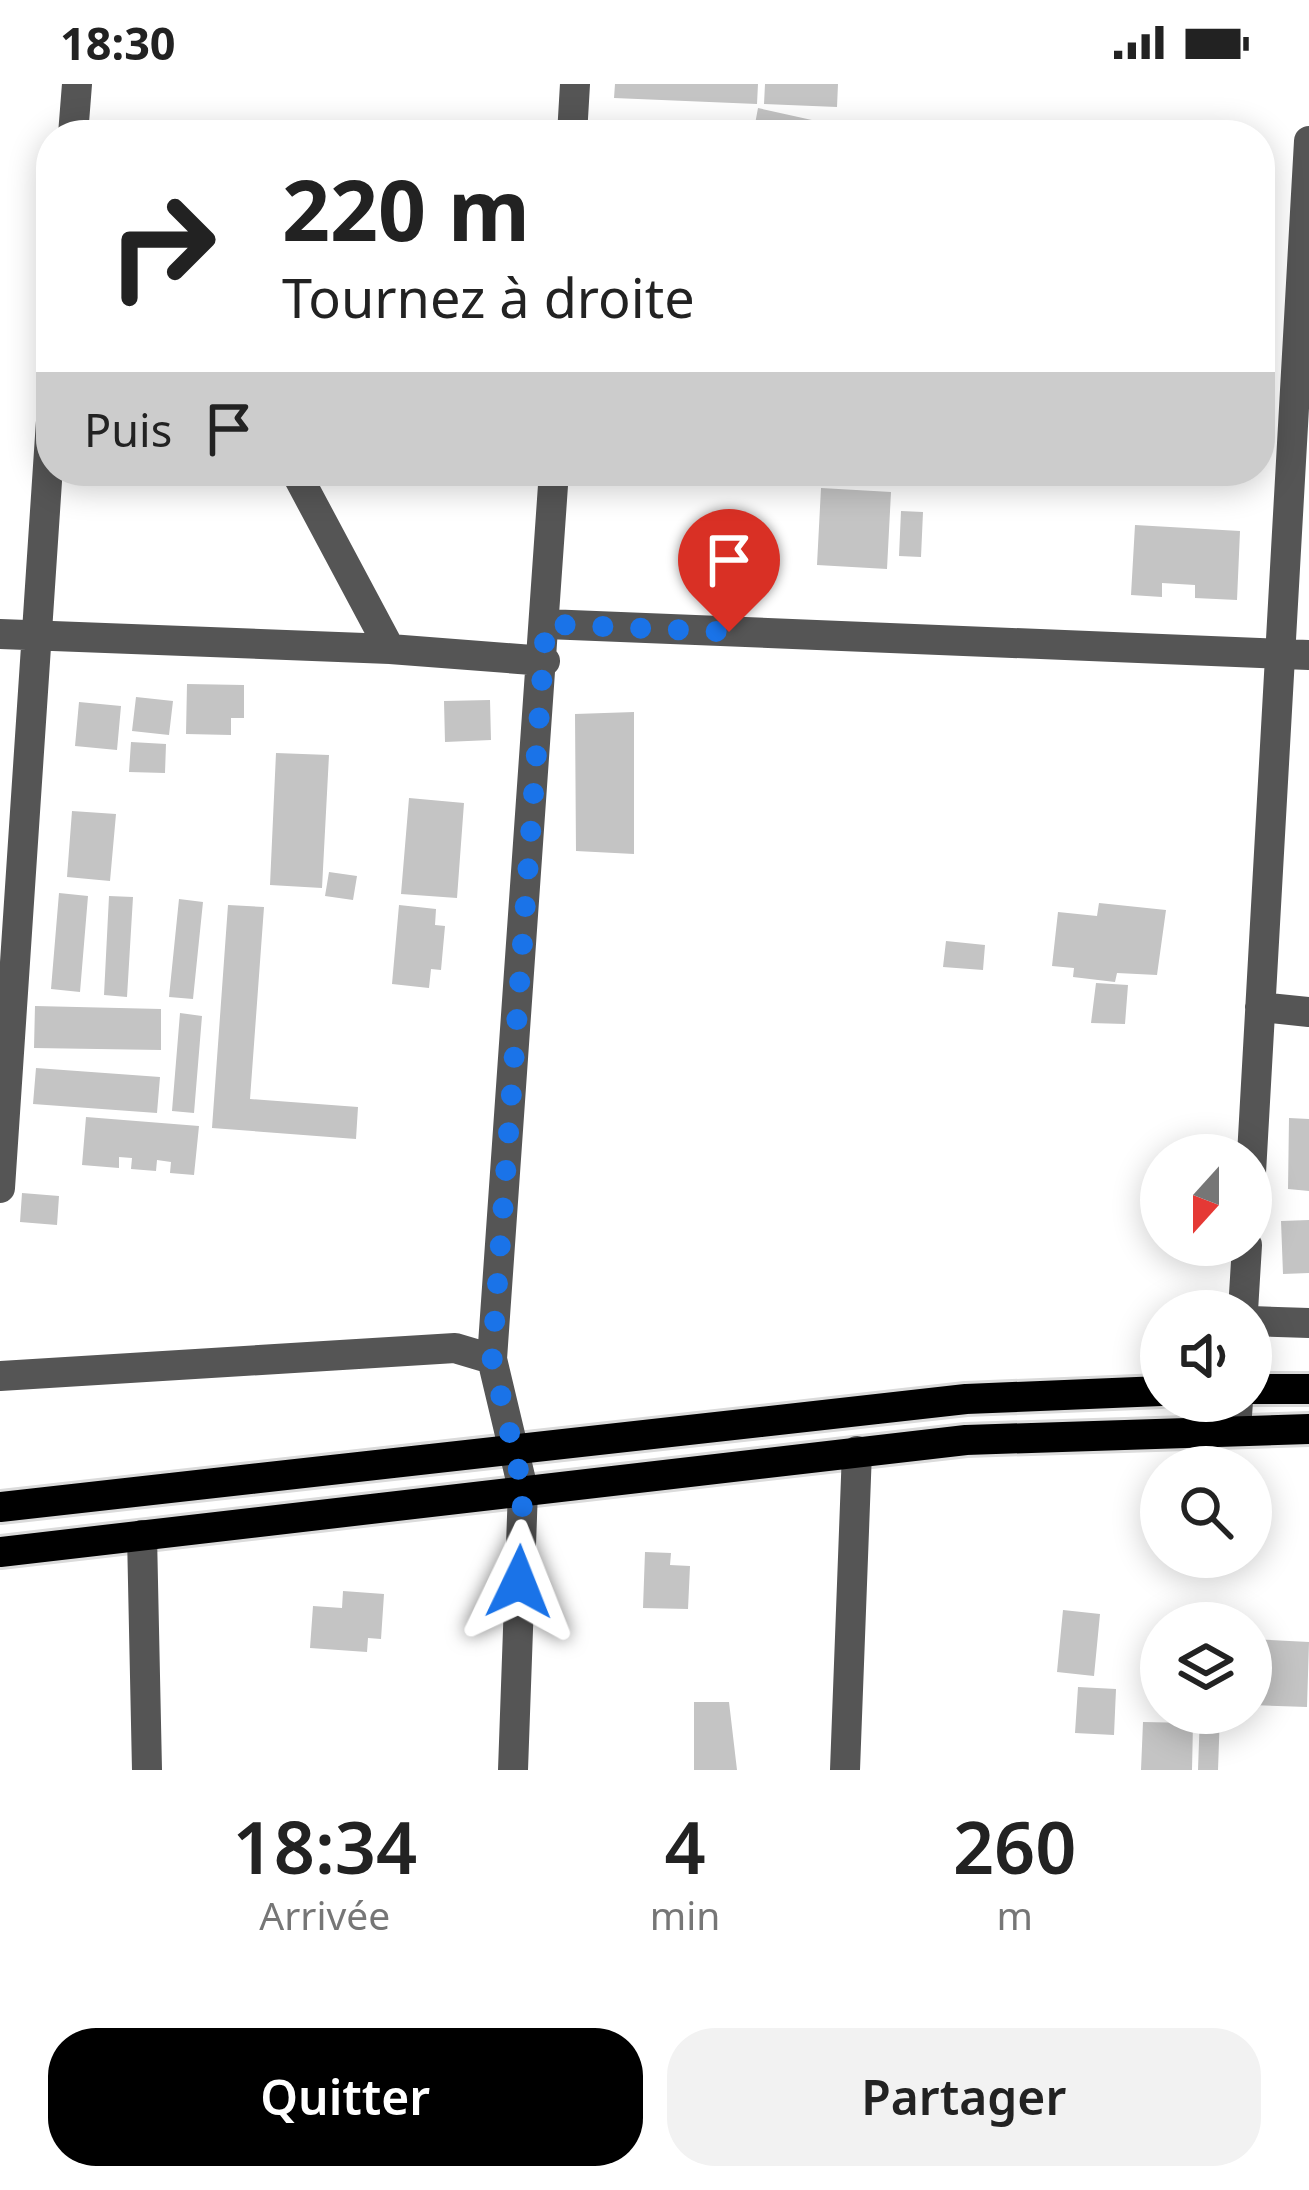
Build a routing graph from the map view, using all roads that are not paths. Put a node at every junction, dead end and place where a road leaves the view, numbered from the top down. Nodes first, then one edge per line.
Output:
1 (575, 84) edge
2 (573, 120) edge
3 (1309, 141) edge
4 (46, 486) edge
5 (304, 486) edge
6 (553, 486) edge
7 (546, 624) junction
8 (0, 634) edge
9 (34, 635) junction
10 (390, 649) junction
11 (1294, 655) edge
12 (545, 661) junction
13 (1260, 1007) junction
14 (1309, 1012) edge
15 (1253, 1134) edge
16 (0, 1188) edge
17 (1272, 1322) edge
18 (1309, 1323) edge
19 (492, 1358) junction
20 (0, 1376) edge
21 (1272, 1389) edge
22 (1309, 1389) edge
23 (1140, 1392) edge
24 (1182, 1422) edge
25 (1270, 1422) edge
26 (1309, 1429) edge
27 (511, 1447) junction
28 (857, 1451) junction
29 (523, 1489) junction
30 (0, 1507) edge
31 (142, 1535) junction
32 (0, 1552) edge
33 (147, 1770) edge
34 (512, 1770) edge
35 (845, 1770) edge

1 - 2 street
3 - 11 street
4 - 9 street
5 - 10 street
6 - 7 street
7 - 11 street
7 - 12 street
8 - 9 street
9 - 10 street
9 - 16 street
10 - 12 street
11 - 13 street
12 - 19 street
13 - 14 street
13 - 15 street
17 - 18 street
19 - 20 street
19 - 27 street
21 - 22 main road
23 - 27 main road
24 - 28 main road
25 - 26 main road
27 - 29 street
27 - 30 main road
28 - 29 main road
28 - 35 street
29 - 31 main road
29 - 34 street
31 - 32 main road
31 - 33 street

